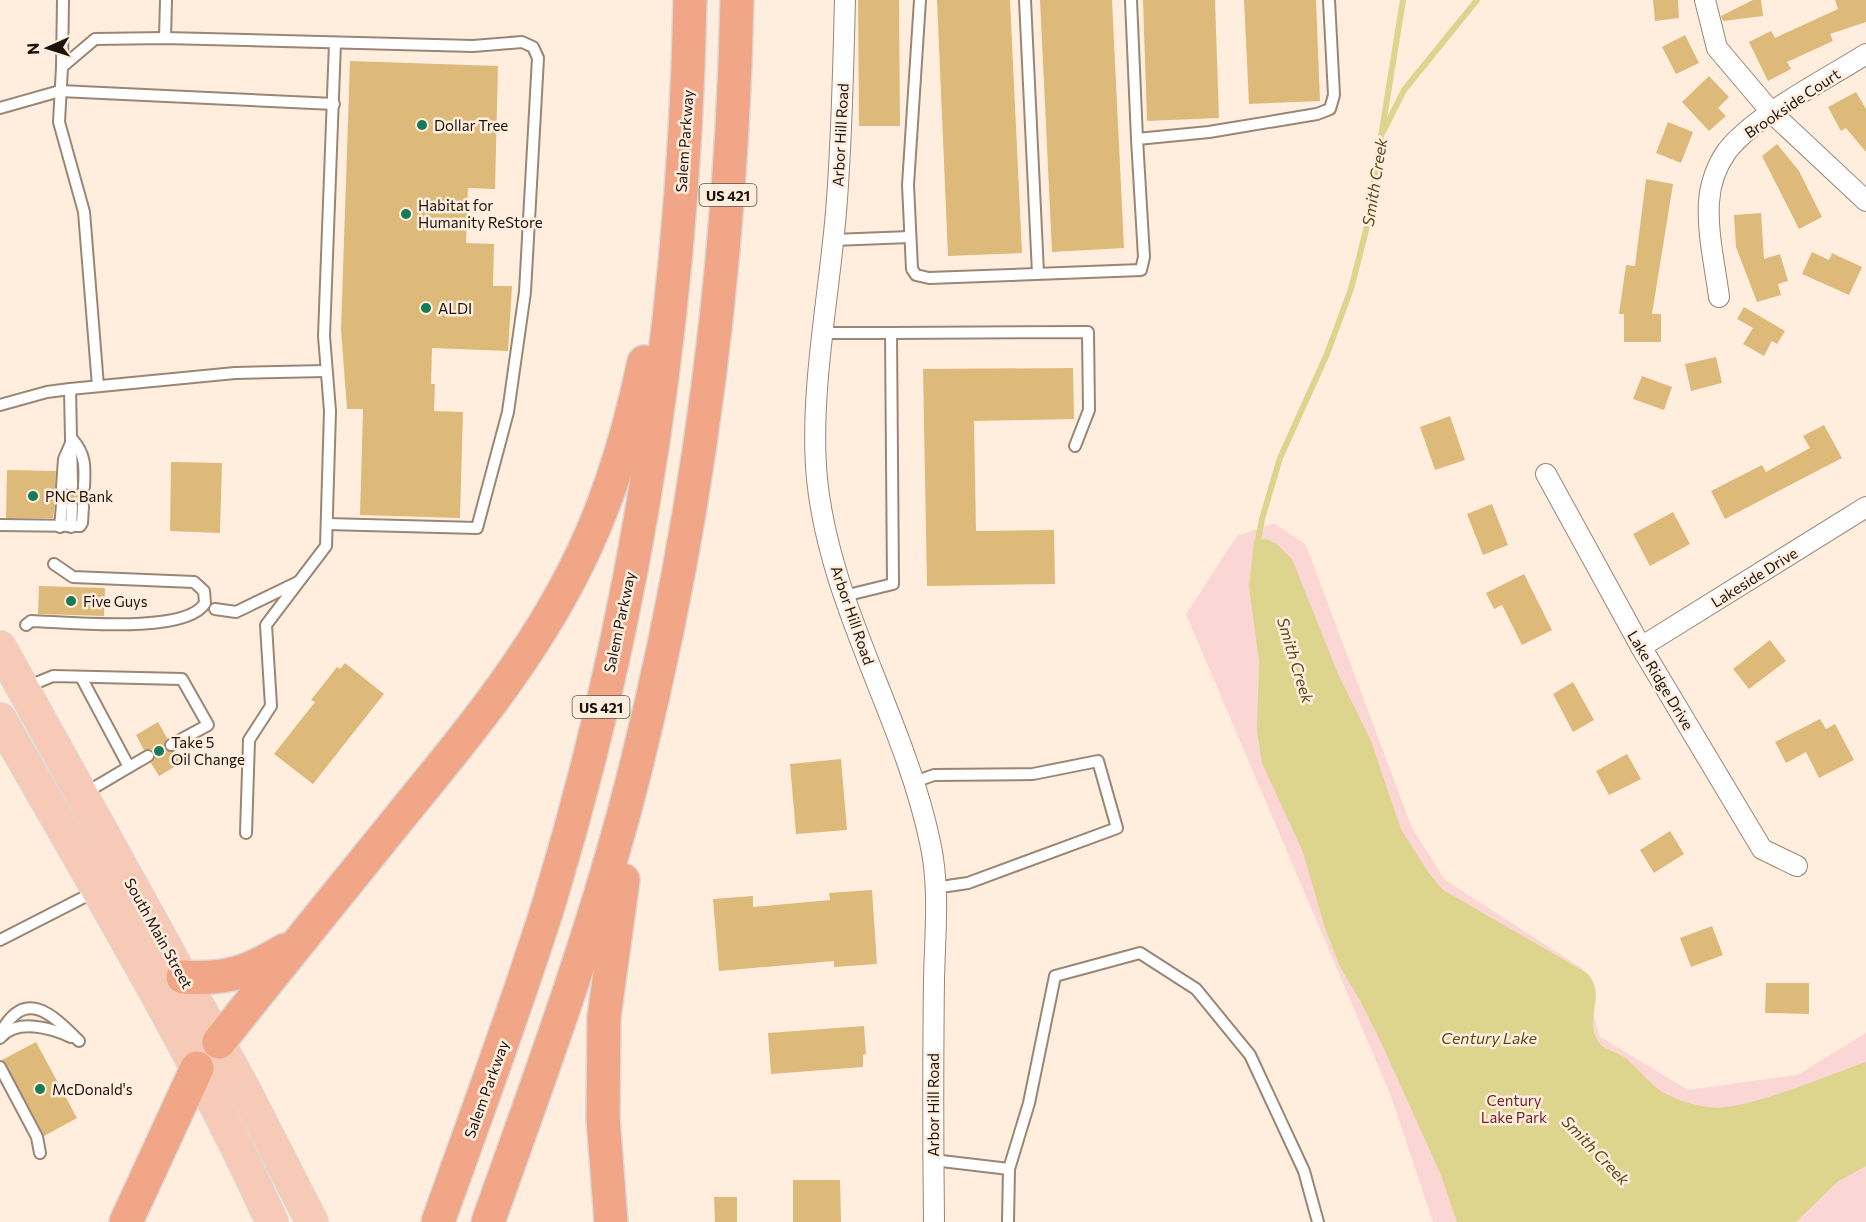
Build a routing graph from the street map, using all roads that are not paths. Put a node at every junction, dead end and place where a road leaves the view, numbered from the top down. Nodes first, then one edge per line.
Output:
1 (63, 0) edge
2 (166, 0) edge
3 (690, 0) edge
4 (737, 0) edge
5 (845, 0) edge
6 (920, 0) edge
7 (1025, 0) edge
8 (1131, 0) edge
9 (1329, 0) edge
10 (1705, 0) edge
11 (165, 38) junction
12 (335, 43) junction
13 (1866, 54) edge
14 (62, 67) junction
15 (60, 91) junction
16 (334, 104) junction
17 (0, 108) edge
18 (1772, 113) junction
19 (1137, 139) junction
20 (683, 172) junction
21 (1866, 201) edge
22 (910, 237) junction
23 (833, 240) junction
24 (1038, 273) junction
25 (1719, 297) dead end
26 (824, 333) junction
27 (891, 333) junction
28 (326, 371) junction
29 (98, 386) junction
30 (70, 389) junction
31 (0, 405) edge
32 (73, 440) junction
33 (1075, 446) dead end
34 (1545, 474) dead end
35 (67, 487) dead end
36 (84, 488) dead end
37 (72, 506) dead end
38 (1866, 507) edge
39 (327, 524) junction
40 (0, 525) edge
41 (54, 564) dead end
42 (301, 581) junction
43 (844, 596) junction
44 (215, 609) dead end
45 (26, 625) dead end
46 (0, 647) edge
47 (1641, 647) junction
48 (81, 677) junction
49 (22, 689) junction
50 (651, 704) junction
51 (0, 719) edge
52 (171, 745) dead end
53 (148, 756) dead end
54 (129, 767) junction
55 (914, 782) junction
56 (82, 795) junction
57 (246, 833) dead end
58 (1797, 866) dead end
59 (934, 888) junction
60 (99, 890) junction
61 (0, 940) edge
62 (299, 942) junction
63 (183, 977) junction
64 (0, 1036) edge
65 (219, 1042) junction
66 (0, 1067) edge
67 (197, 1068) junction
68 (40, 1153) dead end
69 (933, 1160) junction
70 (1009, 1169) junction
71 (126, 1222) edge
72 (272, 1222) edge
73 (312, 1222) edge
74 (438, 1222) edge
75 (488, 1222) edge
76 (611, 1222) edge
77 (934, 1222) edge
78 (1008, 1222) edge
79 (1318, 1222) edge

1 - 14 lane
2 - 11 lane
3 - 20 highway, Salem Parkway / US 421
4 - 50 highway, US 421
5 - 23 street, Arbor Hill Road
6 - 22 lane
7 - 24 lane
8 - 19 lane
9 - 19 lane
10 - 18 street
11 - 12 lane
11 - 14 lane
12 - 16 lane
12 - 39 lane
13 - 18 street, Brookside Court
14 - 15 lane
15 - 16 lane
15 - 17 lane
15 - 29 lane
16 - 28 lane
18 - 21 street
18 - 25 street, Brookside Court
19 - 24 lane
20 - 62 highway
20 - 74 highway, Salem Parkway / US 421
22 - 23 lane
22 - 24 lane
23 - 26 street, Arbor Hill Road
26 - 27 lane
26 - 43 street, Arbor Hill Road
27 - 33 lane
27 - 43 lane
28 - 29 lane
28 - 39 lane
29 - 30 lane
30 - 31 lane
30 - 32 lane
32 - 35 lane
32 - 36 lane
34 - 47 street, Lake Ridge Drive
37 - 40 lane
38 - 47 street, Lakeside Drive
39 - 42 lane
41 - 45 lane
42 - 44 lane
42 - 57 lane
43 - 55 street, Arbor Hill Road
46 - 49 main road, South Main Street
47 - 58 street, Lake Ridge Drive
48 - 49 lane
48 - 52 lane
48 - 54 lane
49 - 56 main road, South Main Street
50 - 75 highway, US 421
50 - 76 highway
51 - 60 main road, South Main Street
53 - 54 lane
54 - 56 lane
55 - 59 street, Arbor Hill Road
55 - 59 lane
56 - 63 main road, South Main Street
59 - 69 street, Arbor Hill Road
60 - 61 lane
60 - 67 main road, South Main Street
62 - 63 highway
62 - 65 highway
63 - 65 main road, South Main Street
64 - 64 lane
65 - 67 main road
65 - 73 main road, South Main Street
66 - 68 lane
67 - 71 highway
67 - 72 main road, South Main Street
69 - 70 lane
69 - 77 street, Arbor Hill Road
70 - 78 lane
70 - 79 lane

